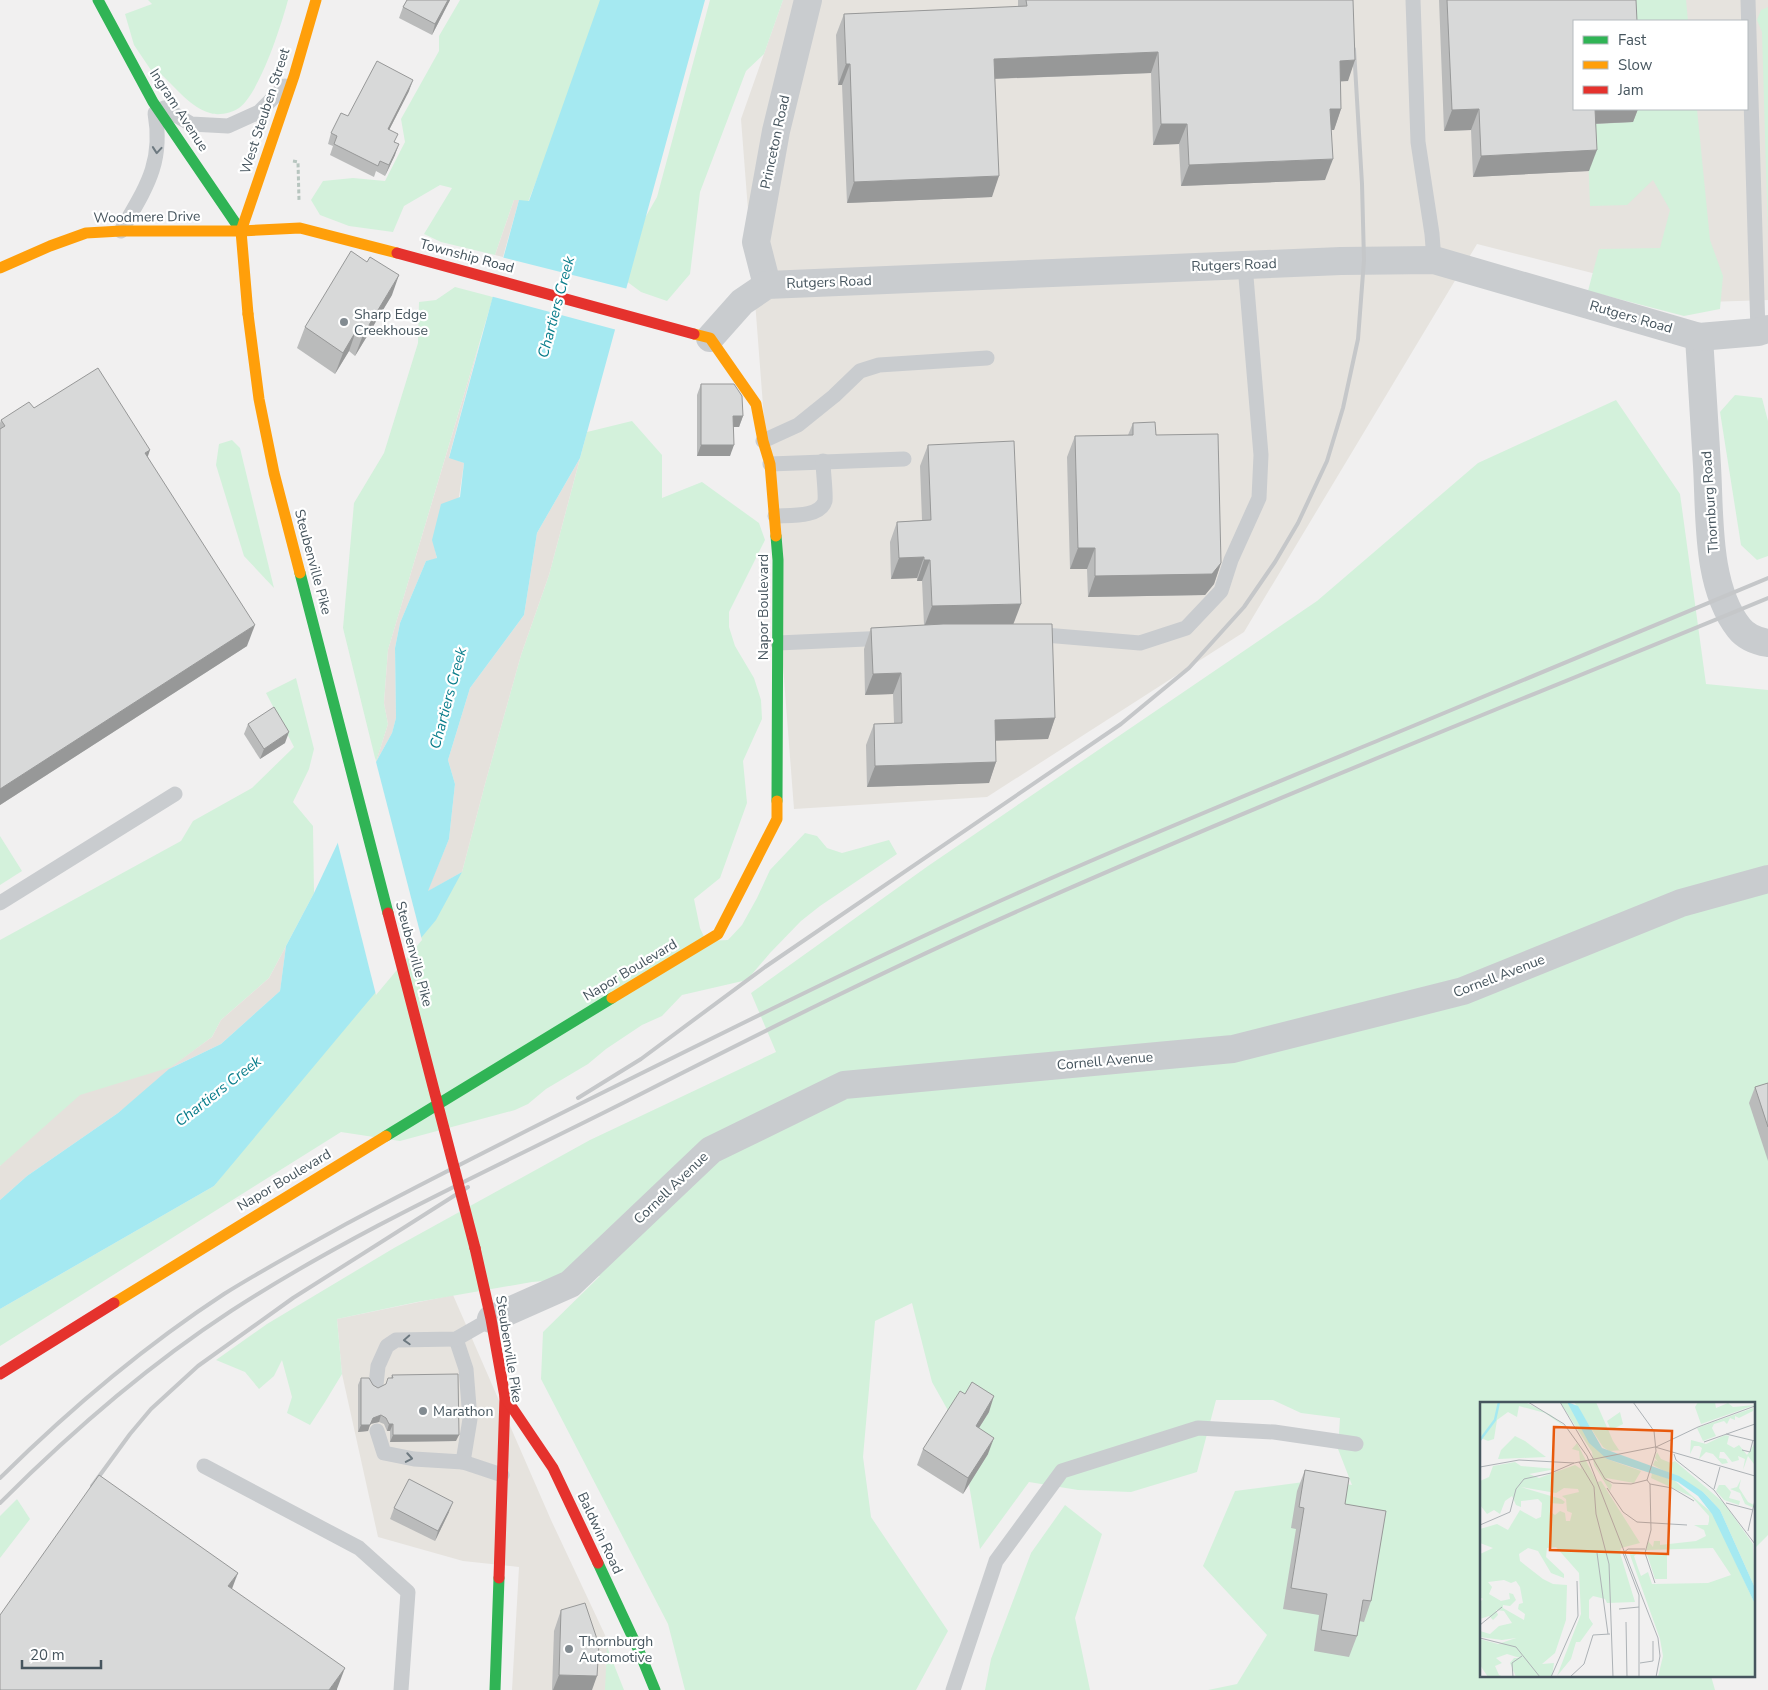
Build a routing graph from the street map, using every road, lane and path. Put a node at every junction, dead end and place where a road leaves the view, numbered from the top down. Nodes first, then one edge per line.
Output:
1 (98, 0) edge
2 (316, 0) edge
3 (808, 0) edge
4 (1413, 0) edge
5 (1748, 0) edge
6 (294, 76) junction
7 (153, 102) junction
8 (121, 231) junction
9 (241, 231) junction
10 (1434, 260) junction
11 (1245, 265) junction
12 (0, 268) edge
13 (767, 285) junction
14 (1763, 330) edge
15 (1699, 337) junction
16 (710, 338) junction
17 (987, 358) dead end
18 (763, 442) junction
19 (904, 459) dead end
20 (823, 462) junction
21 (770, 464) junction
22 (775, 516) junction
23 (1023, 634) edge
24 (898, 638) edge
25 (778, 643) junction
26 (1768, 644) edge
27 (175, 794) dead end
28 (1768, 879) edge
29 (0, 903) edge
30 (491, 1319) junction
31 (456, 1338) junction
32 (0, 1374) edge
33 (376, 1385) edge
34 (505, 1397) junction
35 (377, 1431) dead end
36 (1356, 1444) dead end
37 (462, 1462) junction
38 (204, 1466) dead end
39 (502, 1475) junction
40 (400, 1690) edge
41 (496, 1690) edge
42 (655, 1690) edge
43 (953, 1690) edge

1 - 7 street, Ingram Avenue
2 - 6 street, West Steuben Street
3 - 13 street, Princeton Road
4 - 10 lane
5 - 14 lane
6 - 7 lane
6 - 9 street, West Steuben Street
7 -> 8 lane
7 - 9 street, Ingram Avenue
8 - 9 street, Woodmere Drive
8 - 12 street, Woodmere Drive
9 - 16 street, Township Road
9 - 30 street, Steubenville Pike, bridge
10 - 11 street, Rutgers Road
10 - 15 street, Rutgers Road
11 - 13 street, Rutgers Road
11 - 23 lane
13 - 16 street, Rutgers Road
14 - 15 street, Rutgers Road
15 - 26 street, Thornburg Road
16 - 18 street, Napor Boulevard
17 - 18 lane
18 - 21 street, Napor Boulevard
19 - 20 lane
20 - 21 lane
20 - 22 lane
21 - 22 street, Napor Boulevard
22 - 25 street, Napor Boulevard
24 - 25 lane
25 - 32 street, Napor Boulevard
27 - 29 lane
28 - 30 street, Cornell Avenue
30 - 31 lane
30 - 34 street, Steubenville Pike
31 -> 33 lane
31 - 37 lane
34 - 39 street, Steubenville Pike
34 - 42 street, Baldwin Road
35 -> 37 lane
36 - 43 lane
37 - 39 lane
38 - 40 lane
39 - 41 street, Steubenville Pike

